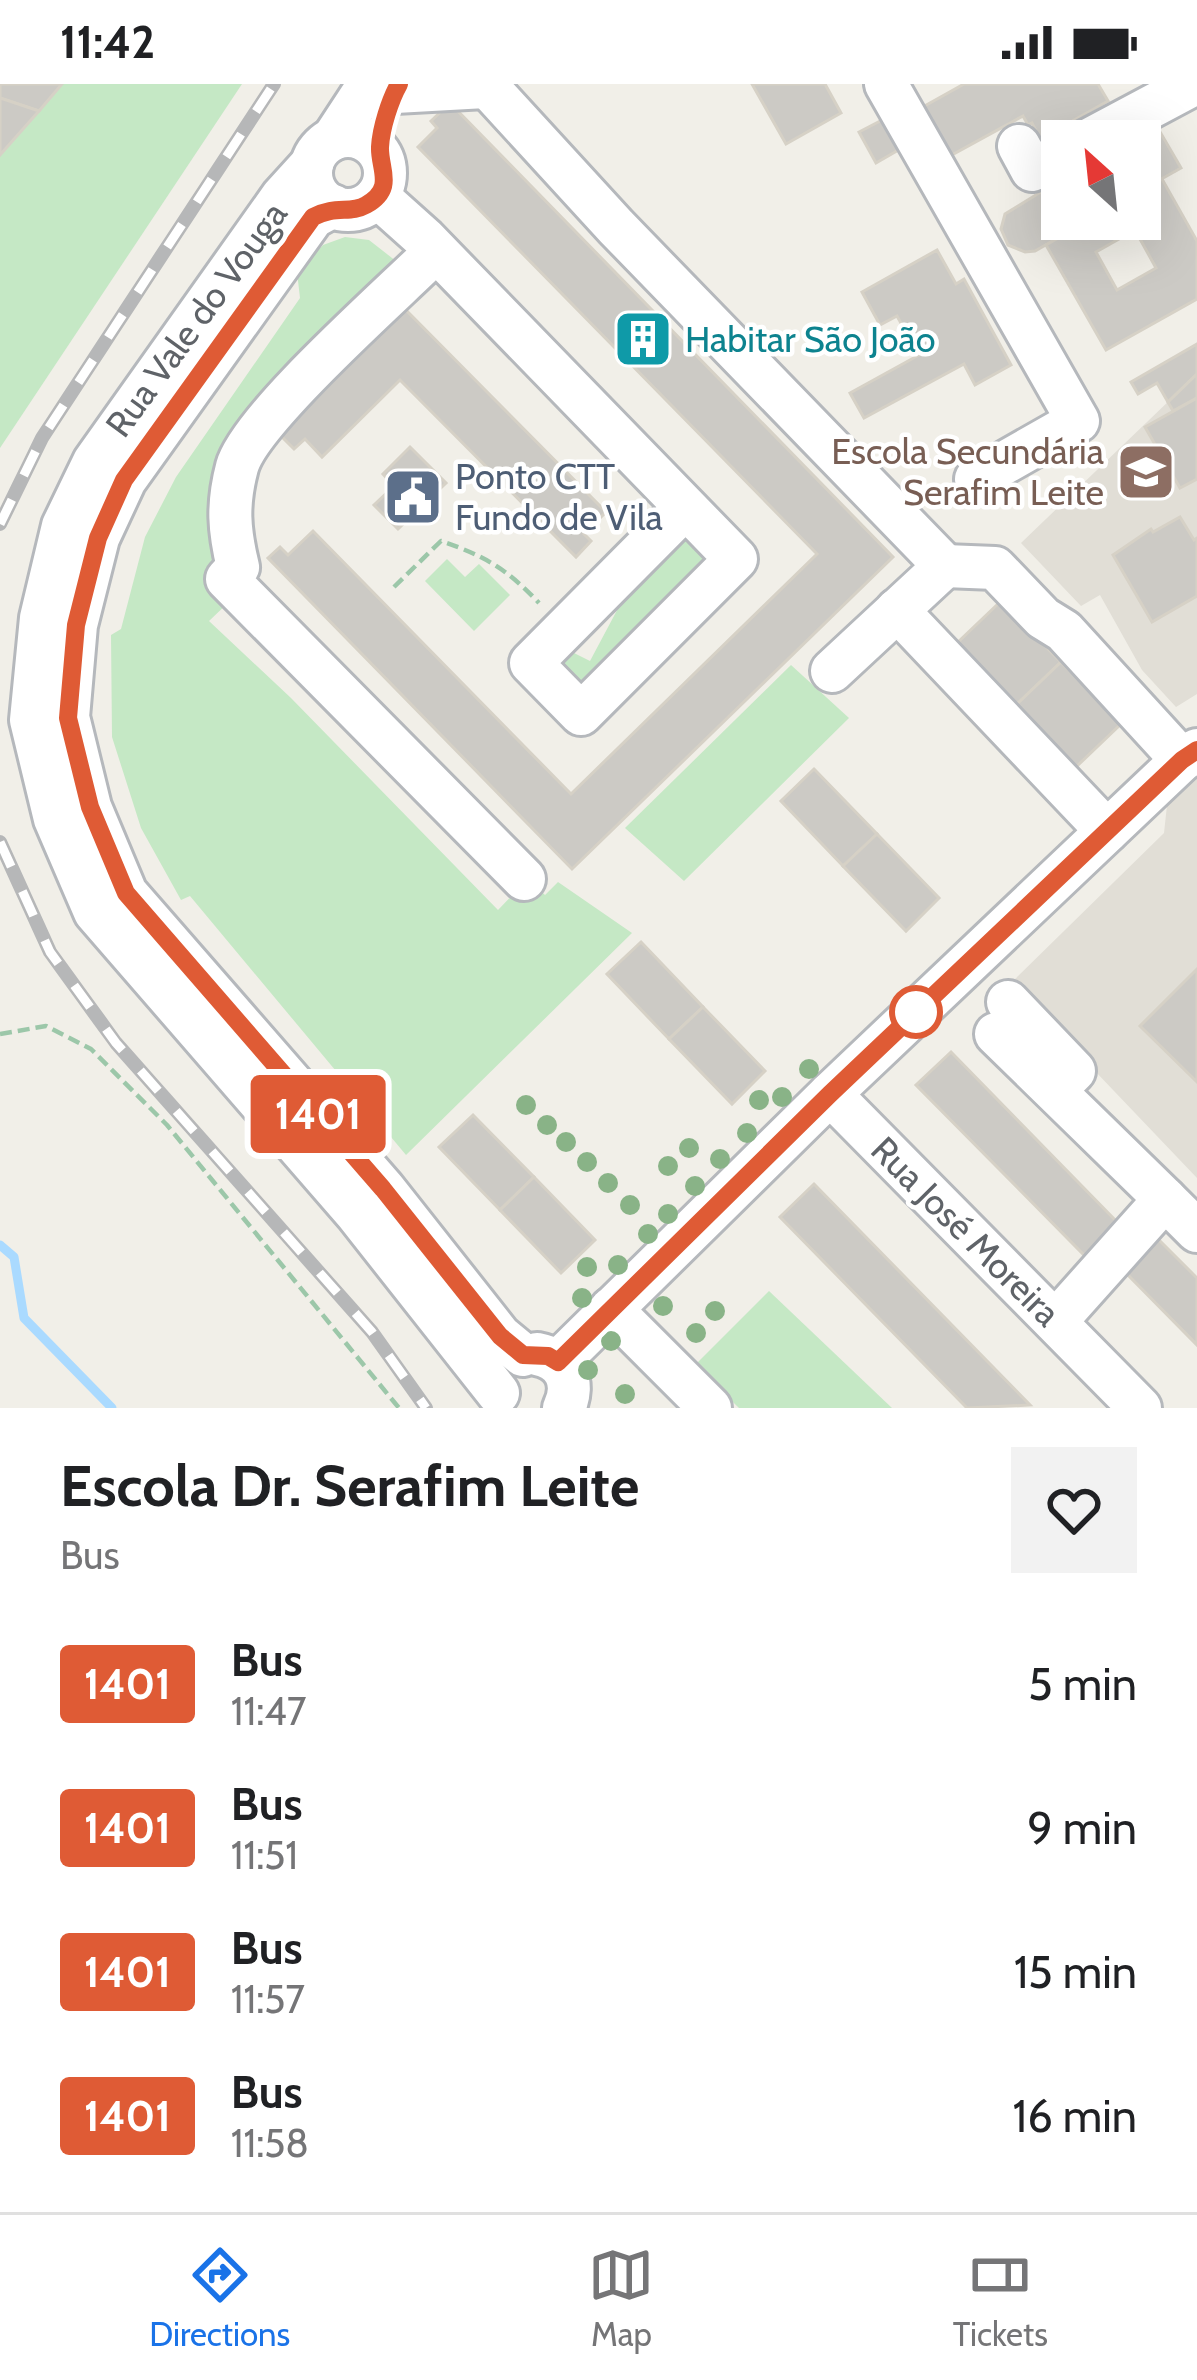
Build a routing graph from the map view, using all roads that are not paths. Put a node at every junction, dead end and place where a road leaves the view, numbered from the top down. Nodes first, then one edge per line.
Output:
1 (886, 84) edge
2 (485, 85) edge
3 (388, 87) edge
4 (1174, 89) edge
5 (1122, 120) edge
6 (1019, 146) dead end
7 (323, 151) junction
8 (379, 151) junction
9 (1041, 165) edge
10 (377, 196) junction
11 (333, 206) junction
12 (436, 251) junction
13 (976, 479) dead end
14 (685, 508) junction
15 (945, 566) junction
16 (897, 610) junction
17 (832, 671) dead end
18 (1190, 755) edge
19 (1106, 831) junction
20 (524, 879) dead end
21 (1002, 1018) dead end
22 (830, 1094) junction
23 (1165, 1199) junction
24 (1197, 1232) edge
25 (611, 1309) junction
26 (1056, 1321) junction
27 (541, 1359) junction
28 (1096, 1388) edge
29 (501, 1400) edge
30 (564, 1408) edge
31 (710, 1408) edge
32 (1140, 1408) edge

1 - 13 street
2 - 3 street
2 - 15 street
3 - 7 street, Rua Vale do Vouga
3 - 8 street
4 - 5 street
6 - 9 street
7 - 8 street
7 - 11 street, Rua Vale do Vouga
7 - 29 street, Rua Vale do Vouga
8 - 10 street
10 - 11 street, Rua Vale do Vouga
10 - 12 street
11 - 27 street, Rua Vale do Vouga
12 - 14 street
12 - 20 street
14 - 14 street
15 - 16 street
15 - 18 street
16 - 17 street
16 - 19 street
18 - 19 street
19 - 22 street
21 - 23 street
22 - 25 street
22 - 26 street, Rua José Moreira
23 - 24 street
23 - 26 street
25 - 27 street
25 - 31 street
26 - 28 street, Rua José Moreira
27 - 29 street, Rua Vale do Vouga
27 - 30 street
28 - 32 street, Rua José Moreira

